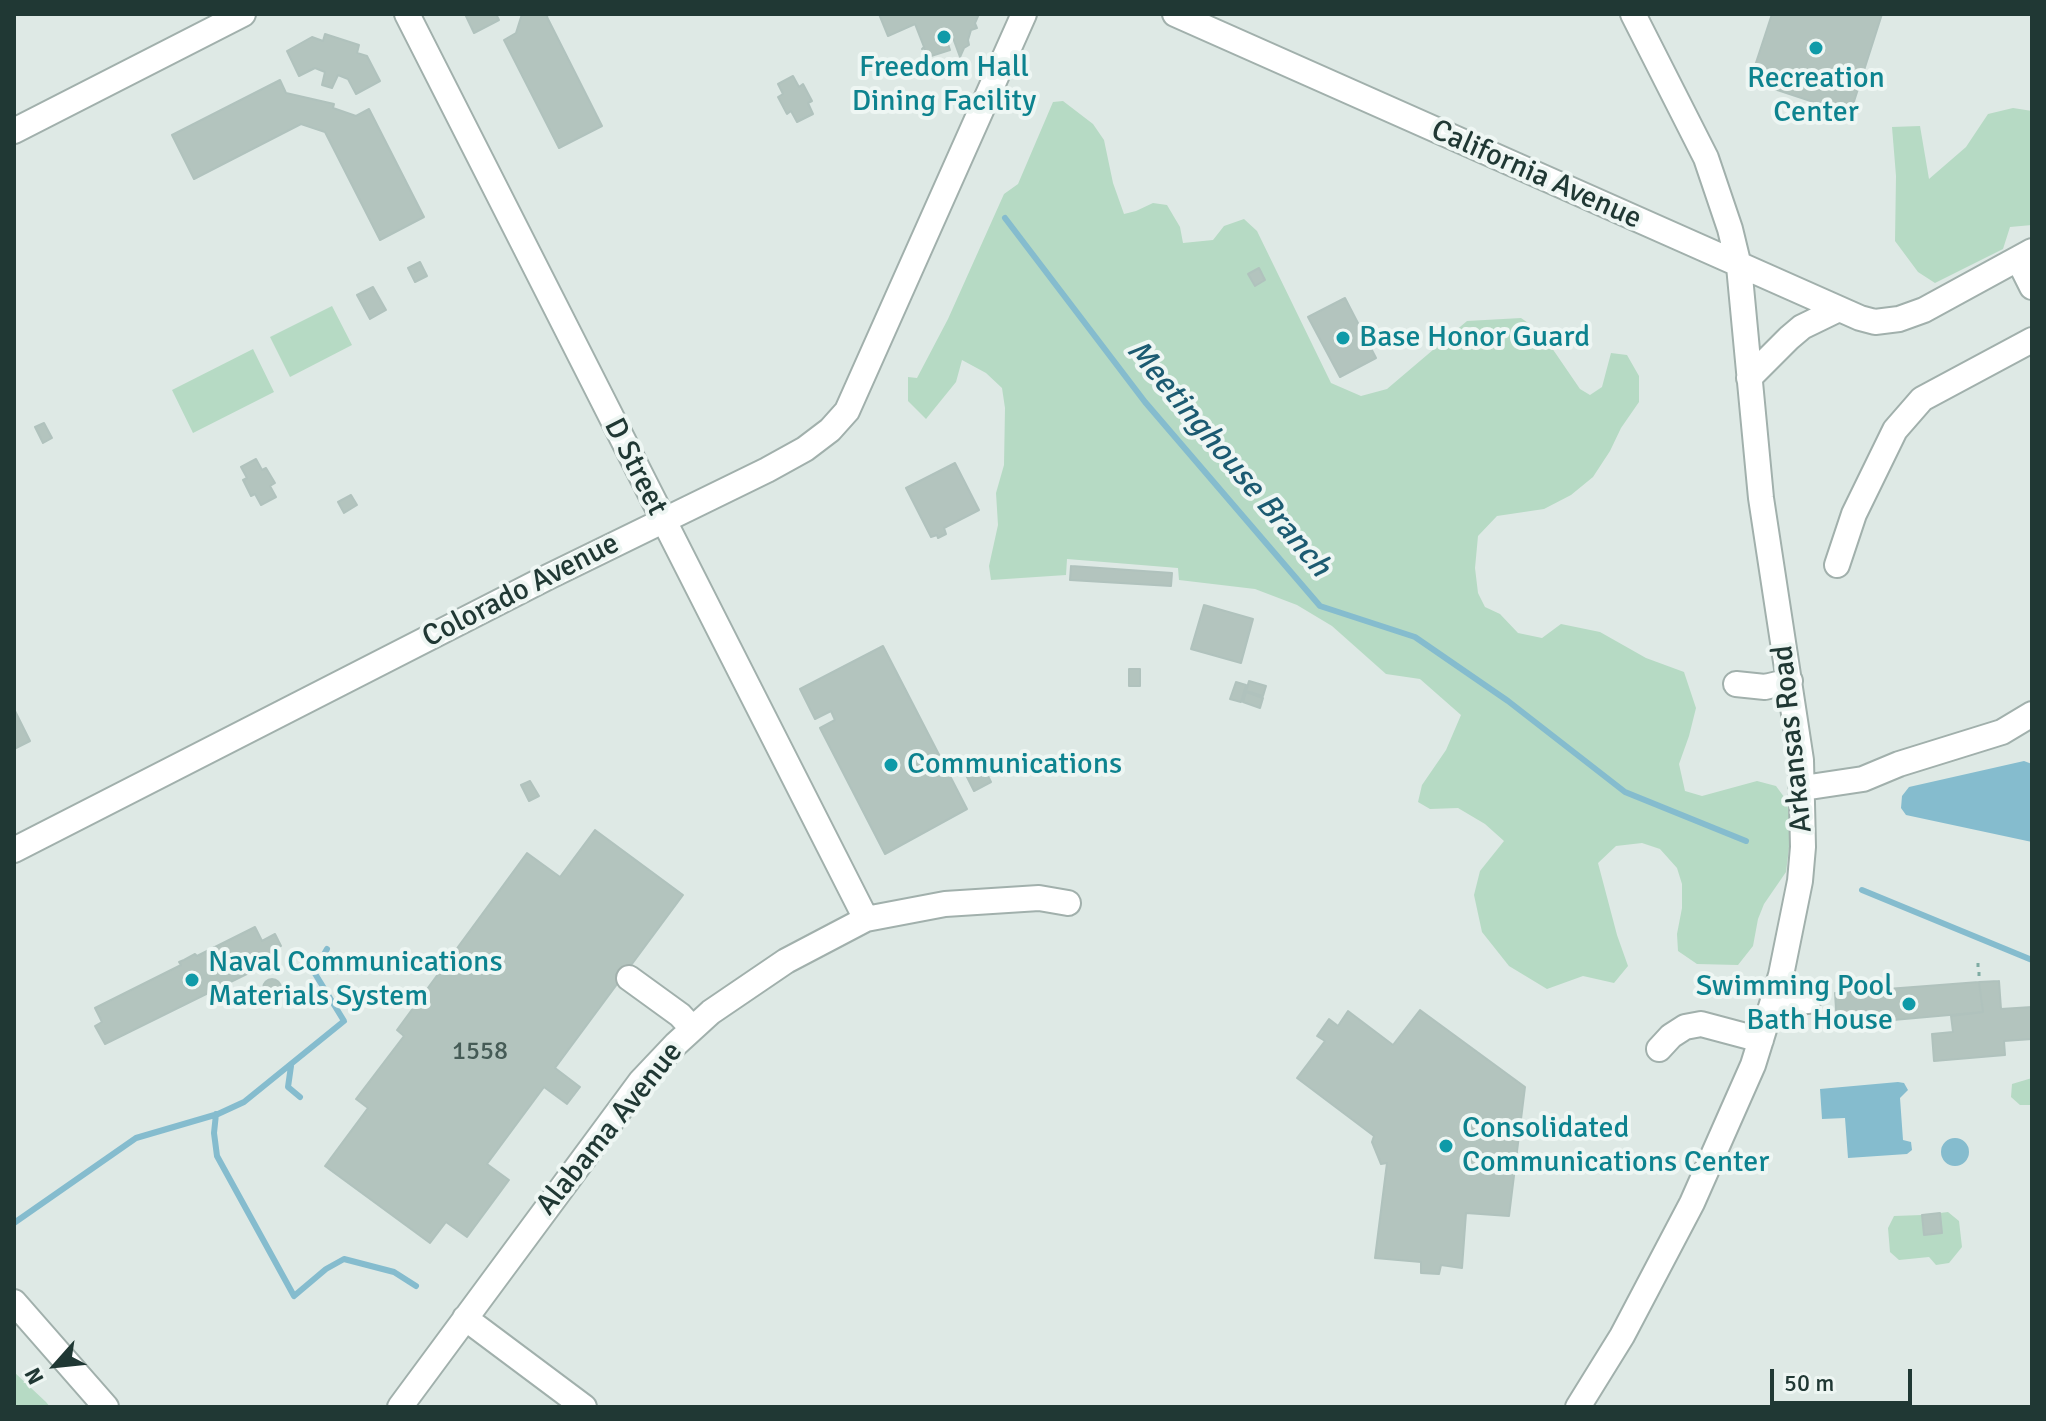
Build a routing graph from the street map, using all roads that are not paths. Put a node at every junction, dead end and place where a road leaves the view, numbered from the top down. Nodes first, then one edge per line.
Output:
1 (243, 14) edge
2 (407, 14) edge
3 (1024, 14) edge
4 (1175, 14) edge
5 (1633, 14) edge
6 (14, 131) edge
7 (2025, 255) edge
8 (1739, 266) junction
9 (2032, 287) edge
10 (1837, 310) junction
11 (2032, 340) edge
12 (1749, 378) junction
13 (663, 521) junction
14 (1837, 565) dead end
15 (1790, 681) junction
16 (1736, 684) dead end
17 (2032, 714) edge
18 (1803, 788) junction
19 (14, 850) edge
20 (1068, 903) dead end
21 (866, 919) junction
22 (629, 978) dead end
23 (1808, 1001) dead end
24 (1773, 1003) junction
25 (692, 1028) junction
26 (1761, 1040) junction
27 (1659, 1049) dead end
28 (14, 1302) edge
29 (465, 1318) junction
30 (106, 1407) edge
31 (400, 1407) edge
32 (584, 1407) edge
33 (1578, 1407) edge

1 - 6 street
2 - 13 street, D Street
3 - 13 street, Colorado Avenue
4 - 8 street, California Avenue
5 - 8 street, Arkansas Road
7 - 9 street
7 - 10 street, California Avenue
8 - 10 street, California Avenue
8 - 12 street, Arkansas Road
10 - 12 street
11 - 14 street
12 - 15 street, Arkansas Road
13 - 19 street, Colorado Avenue
13 - 21 street, D Street
15 - 16 street
15 - 18 street, Arkansas Road
17 - 18 street
18 - 24 street, Arkansas Road
20 - 21 street, Alabama Avenue
21 - 25 street, Alabama Avenue
22 - 25 street
23 - 24 street
24 - 26 street, Arkansas Road
25 - 29 street, Alabama Avenue
26 - 27 street
26 - 33 street, Arkansas Road
28 - 30 street
29 - 31 street, Alabama Avenue
29 - 32 street

